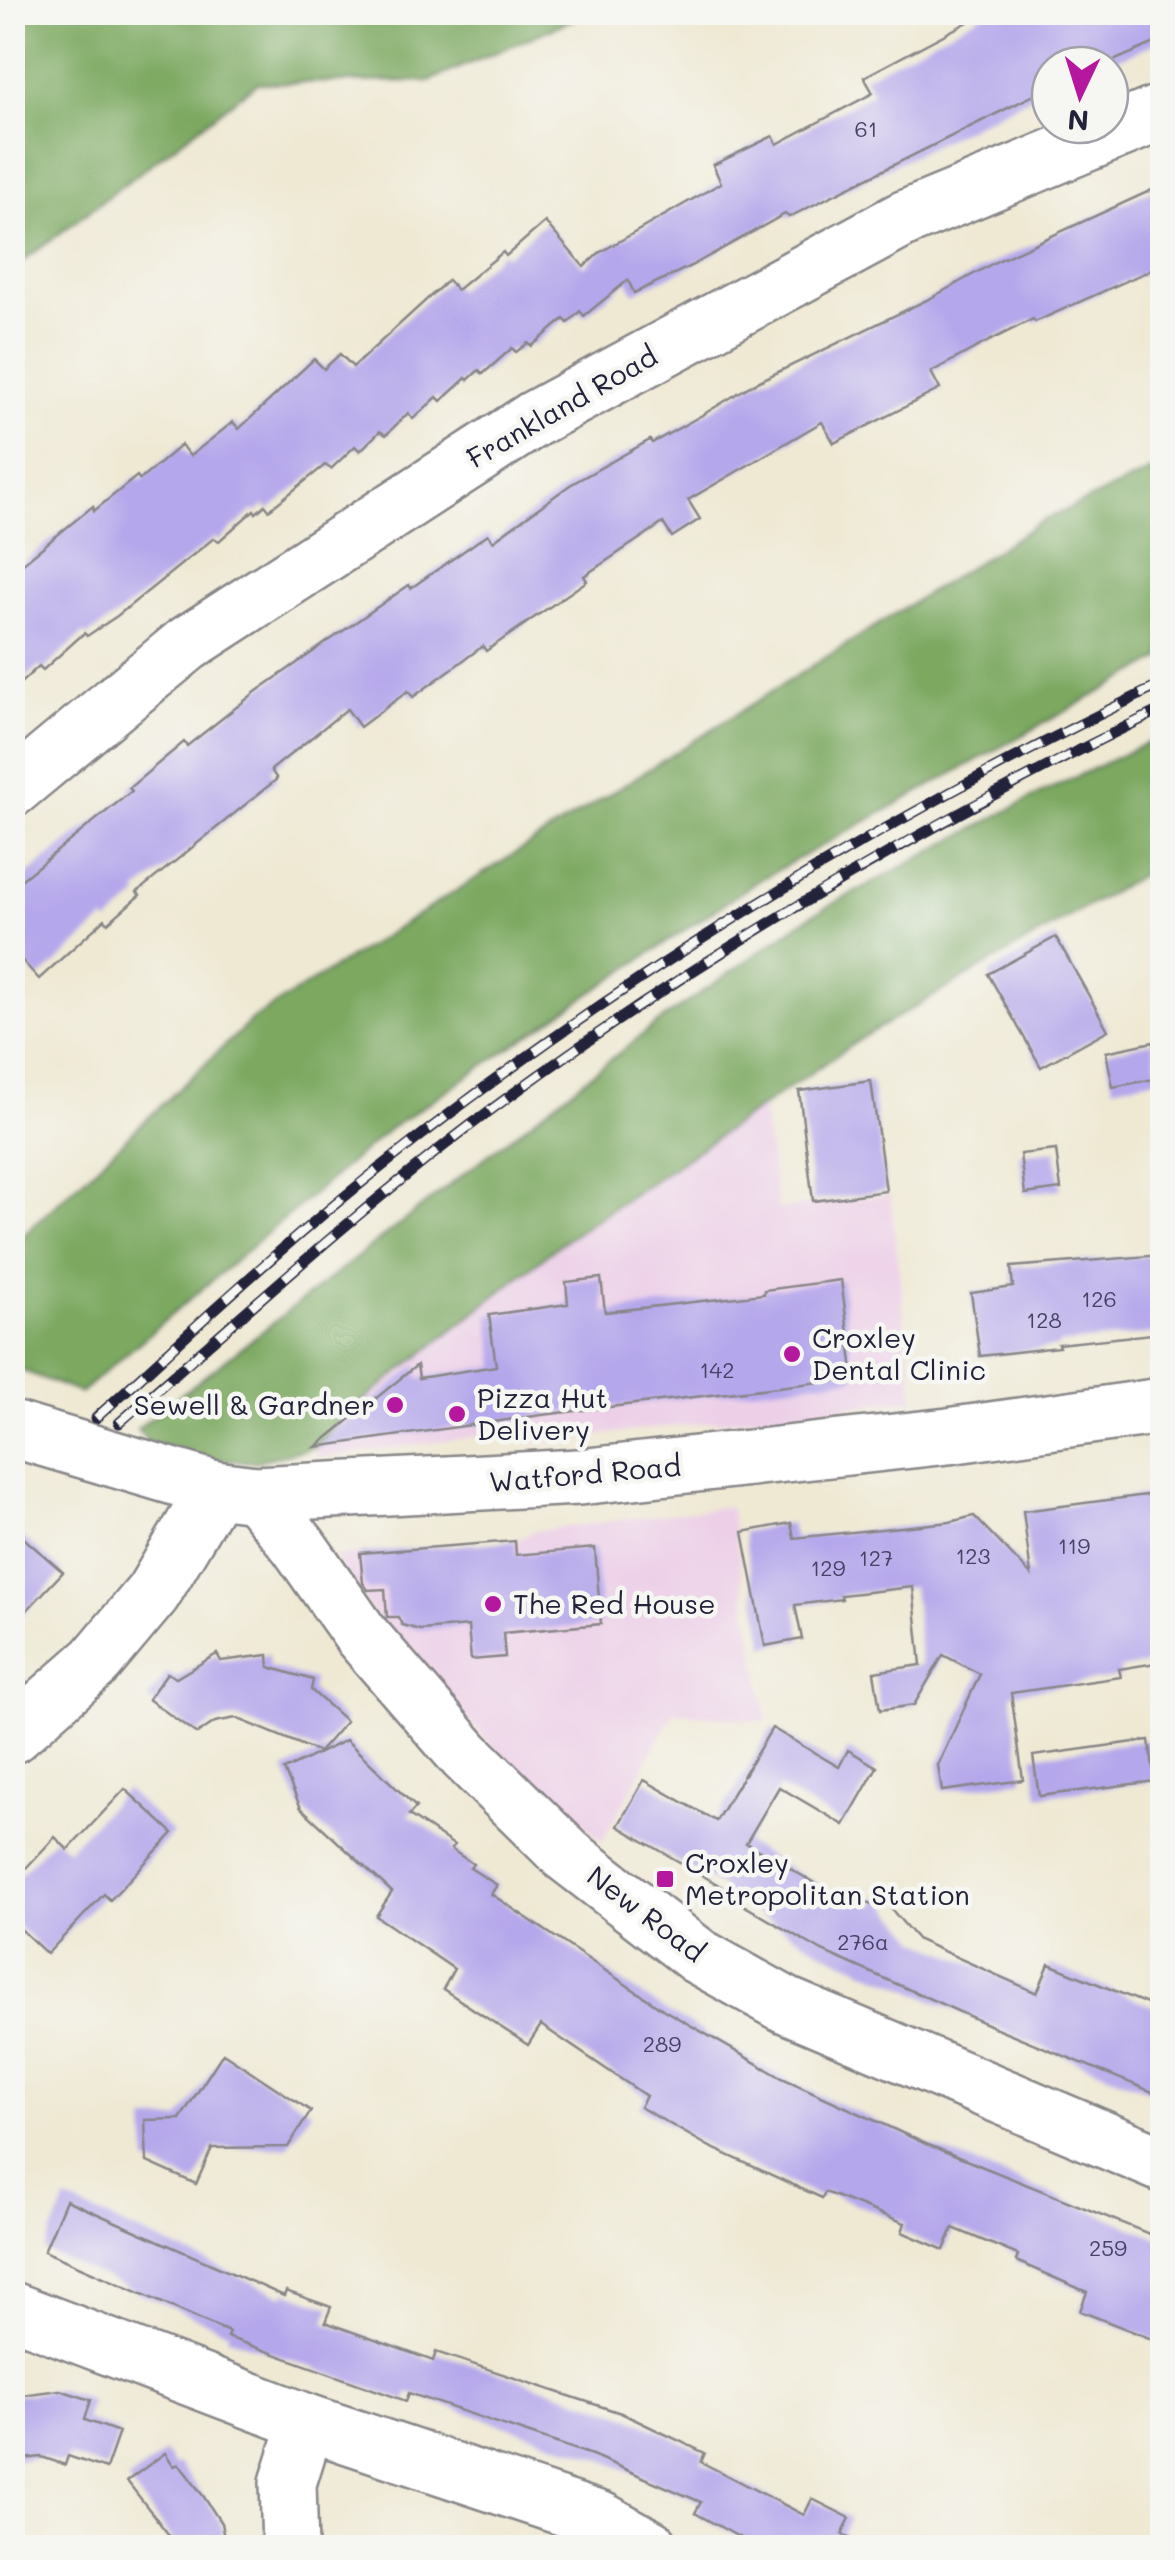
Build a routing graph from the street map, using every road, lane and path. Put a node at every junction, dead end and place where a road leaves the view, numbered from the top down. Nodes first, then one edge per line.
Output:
1 (1162, 112) edge
2 (12, 788) edge
3 (1162, 1406) edge
4 (12, 1430) edge
5 (236, 1492) junction
6 (12, 1734) edge
7 (1162, 2164) edge
8 (12, 2310) edge
9 (307, 2422) junction
10 (290, 2548) edge
11 (652, 2548) edge

1 - 2 street, Frankland Road
3 - 5 street, Watford Road
4 - 5 street, Watford Road
5 - 6 street
5 - 7 street, New Road
8 - 9 street
9 - 10 street
9 - 11 street

